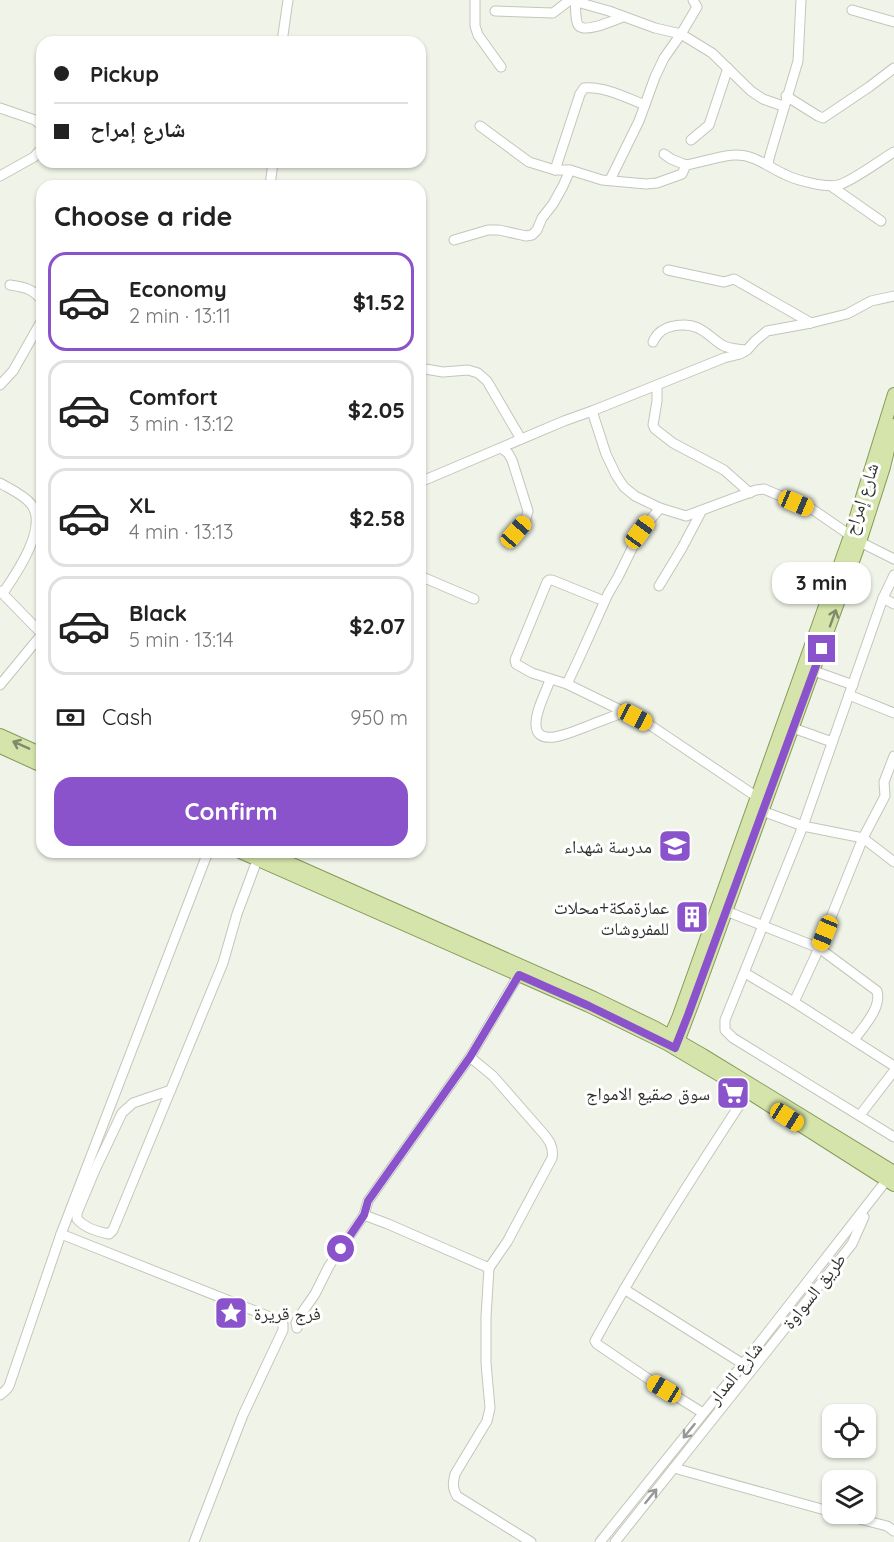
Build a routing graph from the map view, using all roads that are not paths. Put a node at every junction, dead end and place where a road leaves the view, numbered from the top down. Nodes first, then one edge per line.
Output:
1 (288, 0) edge
2 (475, 0) edge
3 (571, 0) edge
4 (801, 0) edge
5 (697, 2) edge
6 (852, 10) dead end
7 (495, 11) dead end
8 (623, 17) junction
9 (894, 22) edge
10 (681, 34) junction
11 (283, 36) edge
12 (501, 67) dead end
13 (728, 68) junction
14 (894, 68) edge
15 (739, 80) junction
16 (723, 85) junction
17 (786, 96) junction
18 (645, 105) junction
19 (783, 106) junction
20 (0, 108) edge
21 (36, 121) edge
22 (480, 126) dead end
23 (691, 140) dead end
24 (894, 152) edge
25 (664, 154) dead end
26 (36, 155) edge
27 (686, 165) junction
28 (770, 166) junction
29 (555, 170) junction
30 (570, 170) junction
31 (0, 176) edge
32 (610, 180) junction
33 (831, 186) junction
34 (881, 221) dead end
35 (454, 240) dead end
36 (668, 270) dead end
37 (10, 285) dead end
38 (36, 294) edge
39 (894, 296) edge
40 (811, 323) junction
41 (36, 331) edge
42 (653, 342) dead end
43 (747, 350) junction
44 (426, 369) edge
45 (0, 385) edge
46 (657, 386) junction
47 (894, 394) edge
48 (592, 411) junction
49 (894, 425) edge
50 (521, 439) junction
51 (501, 448) junction
52 (889, 469) edge
53 (426, 479) edge
54 (0, 483) edge
55 (750, 493) junction
56 (660, 508) junction
57 (701, 512) junction
58 (855, 539) junction
59 (508, 542) dead end
60 (894, 559) edge
61 (894, 576) edge
62 (426, 579) edge
63 (659, 586) dead end
64 (1, 592) edge
65 (883, 598) junction
66 (474, 599) dead end
67 (604, 601) junction
68 (894, 604) edge
69 (36, 628) edge
70 (36, 641) edge
71 (814, 671) junction
72 (550, 680) junction
73 (567, 684) junction
74 (0, 685) edge
75 (852, 685) junction
76 (849, 695) junction
77 (624, 712) junction
78 (894, 713) edge
79 (793, 728) junction
80 (0, 735) edge
81 (832, 742) junction
82 (0, 747) edge
83 (36, 751) edge
84 (894, 756) edge
85 (36, 763) edge
86 (885, 795) junction
87 (757, 797) junction
88 (894, 801) edge
89 (762, 811) junction
90 (803, 826) junction
91 (863, 838) junction
92 (206, 858) edge
93 (259, 858) edge
94 (270, 858) edge
95 (894, 862) edge
96 (726, 911) junction
97 (763, 926) junction
98 (819, 948) junction
99 (521, 970) junction
100 (745, 973) junction
101 (794, 1002) junction
102 (854, 1040) junction
103 (673, 1042) junction
104 (470, 1057) junction
105 (894, 1066) edge
106 (894, 1071) edge
107 (171, 1090) junction
108 (748, 1092) junction
109 (860, 1115) junction
110 (894, 1137) edge
111 (892, 1177) edge
112 (869, 1204) junction
113 (364, 1215) junction
114 (61, 1234) junction
115 (489, 1268) junction
116 (624, 1289) junction
117 (297, 1328) dead end
118 (743, 1364) junction
119 (0, 1395) edge
120 (703, 1413) junction
121 (674, 1468) junction
122 (822, 1509) edge
123 (876, 1523) edge
124 (894, 1531) edge
125 (194, 1542) edge
126 (531, 1542) edge
127 (600, 1542) edge
128 (615, 1542) edge

1 - 11 street
2 - 12 street
3 - 7 street
3 - 8 street
3 - 8 street
4 - 17 street
5 - 10 street
6 - 9 street
8 - 10 street
10 - 13 street
10 - 18 street
13 - 15 street
13 - 16 street
14 - 17 street
15 - 16 street
15 - 19 street
16 - 23 street
17 - 19 street
18 - 29 street
18 - 32 street
19 - 28 street
20 - 21 street
22 - 29 street
24 - 33 street
25 - 27 street
26 - 31 street
27 - 28 street
27 - 32 street
28 - 33 street
29 - 30 street
30 - 32 street
30 - 35 street
33 - 34 street
36 - 40 street
37 - 38 street
39 - 40 street
40 - 43 street
41 - 45 street
42 - 43 street
43 - 46 street
44 - 50 street
46 - 48 street
46 - 55 street
47 - 58 main road, شارع إمراح
48 - 50 street
48 - 56 street
49 - 52 main road, شارع إمراح
50 - 51 street
51 - 53 street
51 - 59 street
52 - 58 main road, شارع إمراح
54 - 64 street
55 - 57 street
55 - 58 street
56 - 57 street
56 - 67 street
57 - 63 street
58 - 60 street
71 -> 58 main road, شارع إمراح
58 - 87 main road, شارع إمراح
61 - 65 street
62 - 66 street
64 - 69 street
65 - 68 street
65 - 75 street
67 - 72 street
67 - 73 street
70 - 74 street
71 - 75 street
71 - 79 main road, شارع إمراح
72 - 73 street
72 - 77 street
73 - 77 street
75 - 76 street
76 - 78 street
76 - 81 street
77 - 87 street
79 - 81 street
79 - 89 main road, شارع إمراح
83 -> 80 main road
81 - 90 street
82 - 85 main road
84 - 86 street
86 - 88 street
86 - 91 street
87 - 103 main road, شارع إمراح
89 - 90 street
89 - 96 main road, شارع إمراح
90 - 91 street
90 - 97 street
91 - 95 street
91 - 98 street
92 - 114 street
93 - 107 street
94 - 99 main road
96 - 97 street
96 - 103 main road, شارع إمراح
97 - 98 street
97 - 100 street
98 - 101 street
98 - 102 street
99 - 103 main road
99 - 104 street
100 - 101 street
100 - 109 street
101 - 102 street
102 - 105 street
103 - 108 main road
103 - 111 main road
104 - 113 street
104 - 115 street
106 - 109 street
107 - 107 street
108 - 111 main road
108 - 116 street
109 - 110 street
111 - 112 street
112 - 118 street, شارع المدار
112 - 121 street, طريق السواوة
113 - 115 street
113 - 117 street
114 - 119 street
114 - 125 street
115 - 126 street
116 - 118 street
116 - 120 street
118 - 120 street, شارع المدار
120 -> 127 street, شارع المدار
121 - 122 street
128 -> 121 street, طريق السواوة
123 - 124 street

